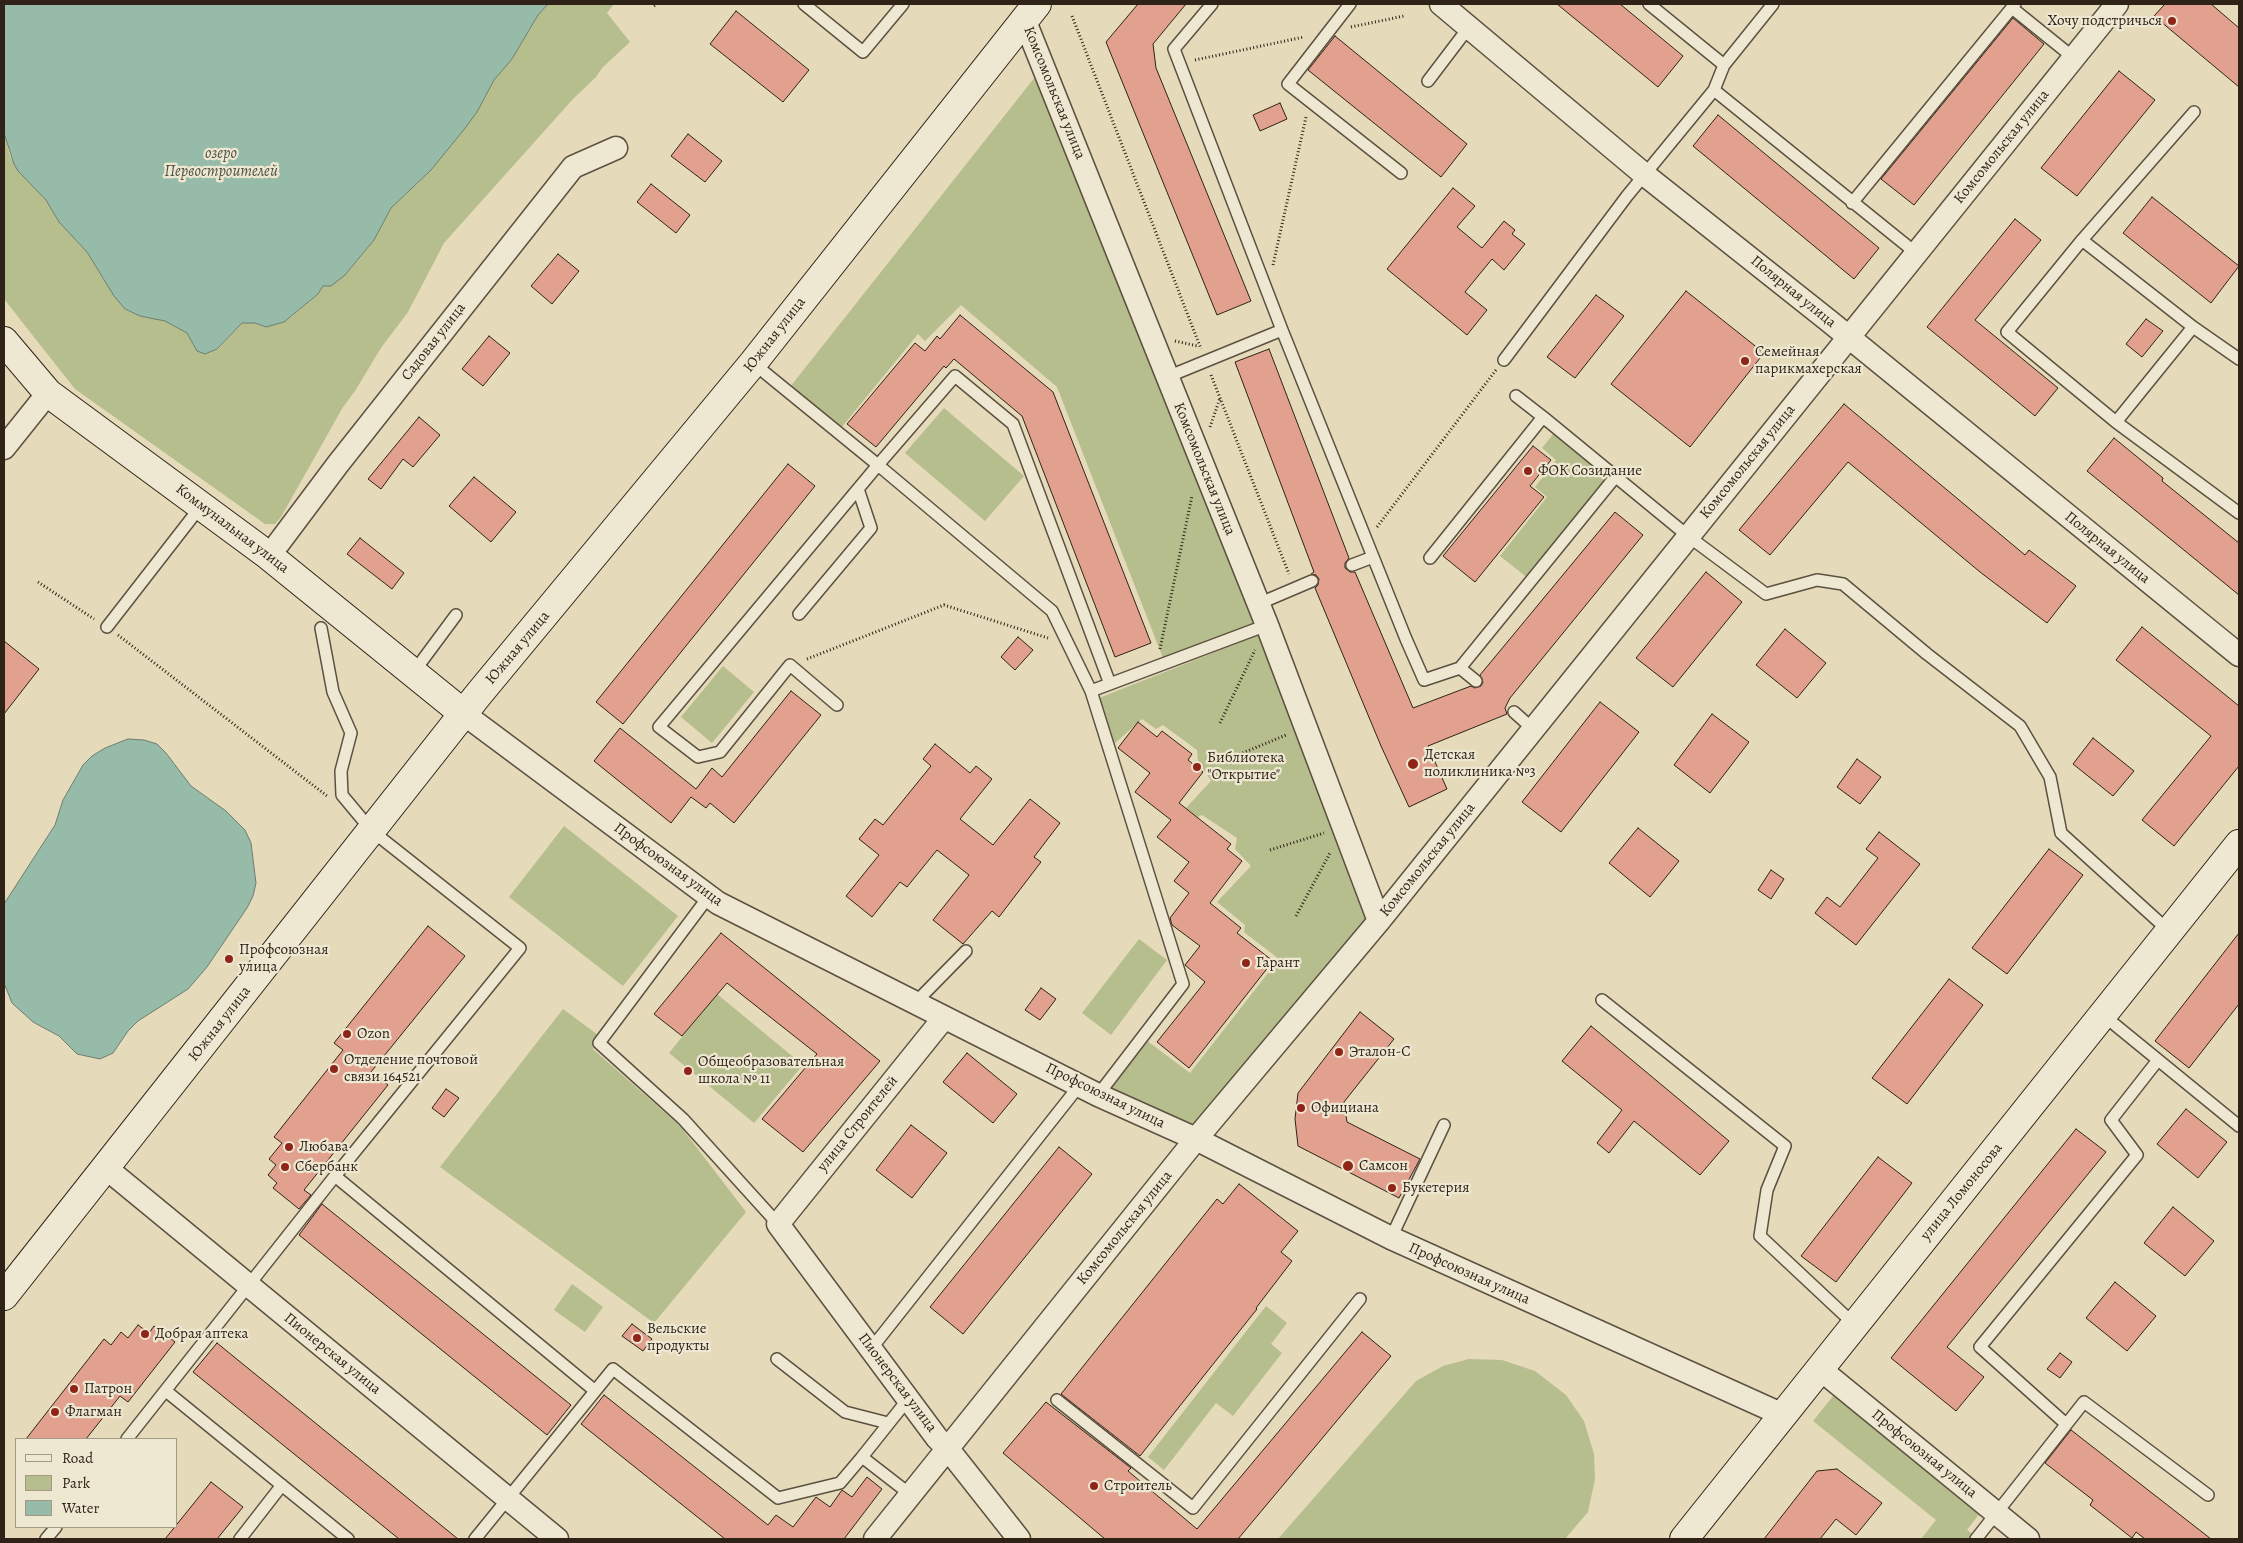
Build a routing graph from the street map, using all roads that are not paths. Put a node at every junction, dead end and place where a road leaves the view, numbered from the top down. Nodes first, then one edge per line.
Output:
1 (804, 4) edge
2 (903, 4) edge
3 (1212, 4) edge
4 (1350, 4) edge
5 (1442, 4) edge
6 (1649, 4) edge
7 (1774, 4) edge
8 (2117, 4) edge
9 (2013, 6) edge
10 (1030, 12) edge
11 (1469, 27) junction
12 (2074, 58) junction
13 (1724, 65) junction
14 (1428, 81) dead end
15 (1714, 90) junction
16 (2194, 112) dead end
17 (616, 148) dead end
18 (1401, 173) dead end
19 (1645, 175) junction
20 (1852, 203) junction
21 (2082, 240) junction
22 (1916, 253) junction
23 (2193, 328) junction
24 (1282, 330) junction
25 (1849, 337) junction
26 (4, 341) edge
27 (2239, 359) edge
28 (1504, 360) road end
29 (753, 363) junction
30 (1167, 377) junction
31 (48, 393) junction
32 (1516, 396) dead end
33 (1543, 417) junction
34 (2116, 422) junction
35 (4, 448) edge
36 (878, 464) junction
37 (1616, 476) junction
38 (858, 489) junction
39 (202, 505) junction
40 (2239, 513) edge
41 (1688, 536) junction
42 (269, 556) junction
43 (1373, 557) junction
44 (1430, 558) dead end
45 (1352, 565) dead end
46 (1312, 582) dead end
47 (1258, 604) junction
48 (456, 614) dead end
49 (798, 614) dead end
50 (1267, 625) junction
51 (106, 627) road end
52 (321, 628) dead end
53 (2239, 655) edge
54 (1460, 668) junction
55 (413, 673) junction
56 (1476, 681) dead end
57 (1110, 684) junction
58 (1091, 691) junction
59 (837, 705) dead end
60 (1514, 712) dead end
61 (464, 714) junction
62 (1534, 729) junction
63 (372, 832) junction
64 (2239, 844) edge
65 (709, 896) junction
66 (1379, 921) junction
67 (2170, 931) junction
68 (966, 951) dead end
69 (1602, 1000) dead end
70 (915, 1003) junction
71 (2103, 1015) junction
72 (939, 1024) dead end
73 (2158, 1060) junction
74 (1088, 1090) junction
75 (1444, 1125) dead end
76 (2239, 1126) edge
77 (1196, 1139) junction
78 (106, 1168) junction
79 (335, 1176) junction
80 (778, 1224) junction
81 (1391, 1238) junction
82 (249, 1285) junction
83 (4, 1296) edge
84 (1360, 1299) dead end
85 (1855, 1325) junction
86 (871, 1348) junction
87 (777, 1359) dead end
88 (1820, 1369) junction
89 (594, 1390) junction
90 (166, 1391) junction
91 (909, 1398) junction
92 (1058, 1400) dead end
93 (1783, 1415) junction
94 (888, 1423) junction
95 (2066, 1424) junction
96 (128, 1438) edge
97 (948, 1449) junction
98 (862, 1457) junction
99 (282, 1486) junction
100 (911, 1495) junction
101 (2208, 1495) dead end
102 (507, 1498) junction
103 (1996, 1513) junction
104 (55, 1528) edge
105 (46, 1539) edge
106 (240, 1539) edge
107 (348, 1539) edge
108 (475, 1539) edge
109 (557, 1539) edge
110 (875, 1539) edge
111 (1019, 1539) edge
112 (1684, 1539) edge
113 (1976, 1539) edge
114 (2028, 1539) edge

1 - 2 lane
3 - 24 lane
4 - 18 lane
5 - 11 street, Полярная улица
6 - 13 lane
7 - 13 lane
8 - 12 street, Комсомольская улица
9 - 12 lane
9 - 20 lane
10 - 29 main road, Южная улица
10 - 30 street, Комсомольская улица
11 - 14 lane
11 - 19 street, Полярная улица
12 - 22 street, Комсомольская улица
13 - 15 lane
15 - 19 lane
15 - 20 lane
16 - 21 lane
17 - 42 street, Садовая улица
19 - 25 street, Полярная улица
19 - 28 lane
20 - 22 lane
21 - 23 lane
21 - 34 lane
22 - 25 street, Комсомольская улица
23 - 27 lane
23 - 34 lane
24 - 30 lane
24 - 43 lane
25 - 41 street, Комсомольская улица
25 - 53 street, Полярная улица
26 - 31 main road, Коммунальная улица
29 - 36 lane
29 - 61 main road, Южная улица
30 - 47 street, Комсомольская улица
31 - 35 street
31 - 39 main road, Коммунальная улица
32 - 33 lane
33 - 37 lane
33 - 44 lane
34 - 40 lane
36 - 38 lane
36 - 57 lane
36 - 58 lane
37 - 41 lane
37 - 54 lane
38 - 49 lane
38 - 59 lane
39 - 42 main road, Коммунальная улица
39 - 51 lane
41 - 62 street, Комсомольская улица
41 - 67 lane
42 - 55 main road, Коммунальная улица
43 - 45 lane
43 - 54 lane
46 - 47 lane
47 - 50 street, Комсомольская улица
48 - 55 lane
50 - 57 lane
50 - 66 street, Комсомольская улица
52 - 63 lane
54 - 56 lane
55 - 61 main road, Коммунальная улица
57 - 58 lane
58 - 74 lane
60 - 62 lane
61 - 63 main road, Южная улица
61 - 65 street, Профсоюзная улица
62 - 66 street, Комсомольская улица
63 - 78 main road, Южная улица
63 - 79 lane
64 - 67 main road, улица Ломоносова
65 - 70 street, Профсоюзная улица
65 - 80 lane
66 - 77 street, Комсомольская улица
67 - 71 main road, улица Ломоносова
68 - 70 lane
69 - 85 lane
70 - 74 street, Профсоюзная улица
71 - 73 lane
71 - 85 main road, улица Ломоносова
72 - 80 street, улица Строителей
73 - 76 lane
73 - 95 lane
74 - 77 street, Профсоюзная улица
74 - 86 lane
75 - 81 lane
77 - 81 street, Профсоюзная улица
77 - 97 street, Комсомольская улица
78 - 82 street, Пионерская улица
78 - 83 main road, Южная улица
79 - 82 lane
79 - 89 lane
80 - 86 street, Пионерская улица
81 - 93 street, Профсоюзная улица
82 - 90 lane
82 - 102 street, Пионерская улица
84 - 92 lane
85 - 88 main road, улица Ломоносова
86 - 91 street, Пионерская улица
87 - 94 lane
88 - 93 main road, улица Ломоносова
88 - 103 street, Профсоюзная улица
89 - 98 lane
89 - 102 lane
90 - 96 lane
90 - 99 lane
91 - 94 lane
91 - 97 street, Пионерская улица
93 - 112 main road, улица Ломоносова
94 - 98 lane
95 - 101 lane
95 - 103 lane
97 - 100 street, Комсомольская улица
97 - 111 street, Пионерская улица
98 - 100 lane
99 - 106 lane
99 - 107 lane
100 - 110 street, Комсомольская улица
102 - 108 lane
102 - 109 street, Пионерская улица
103 - 113 lane
103 - 114 street, Профсоюзная улица
104 - 105 lane

